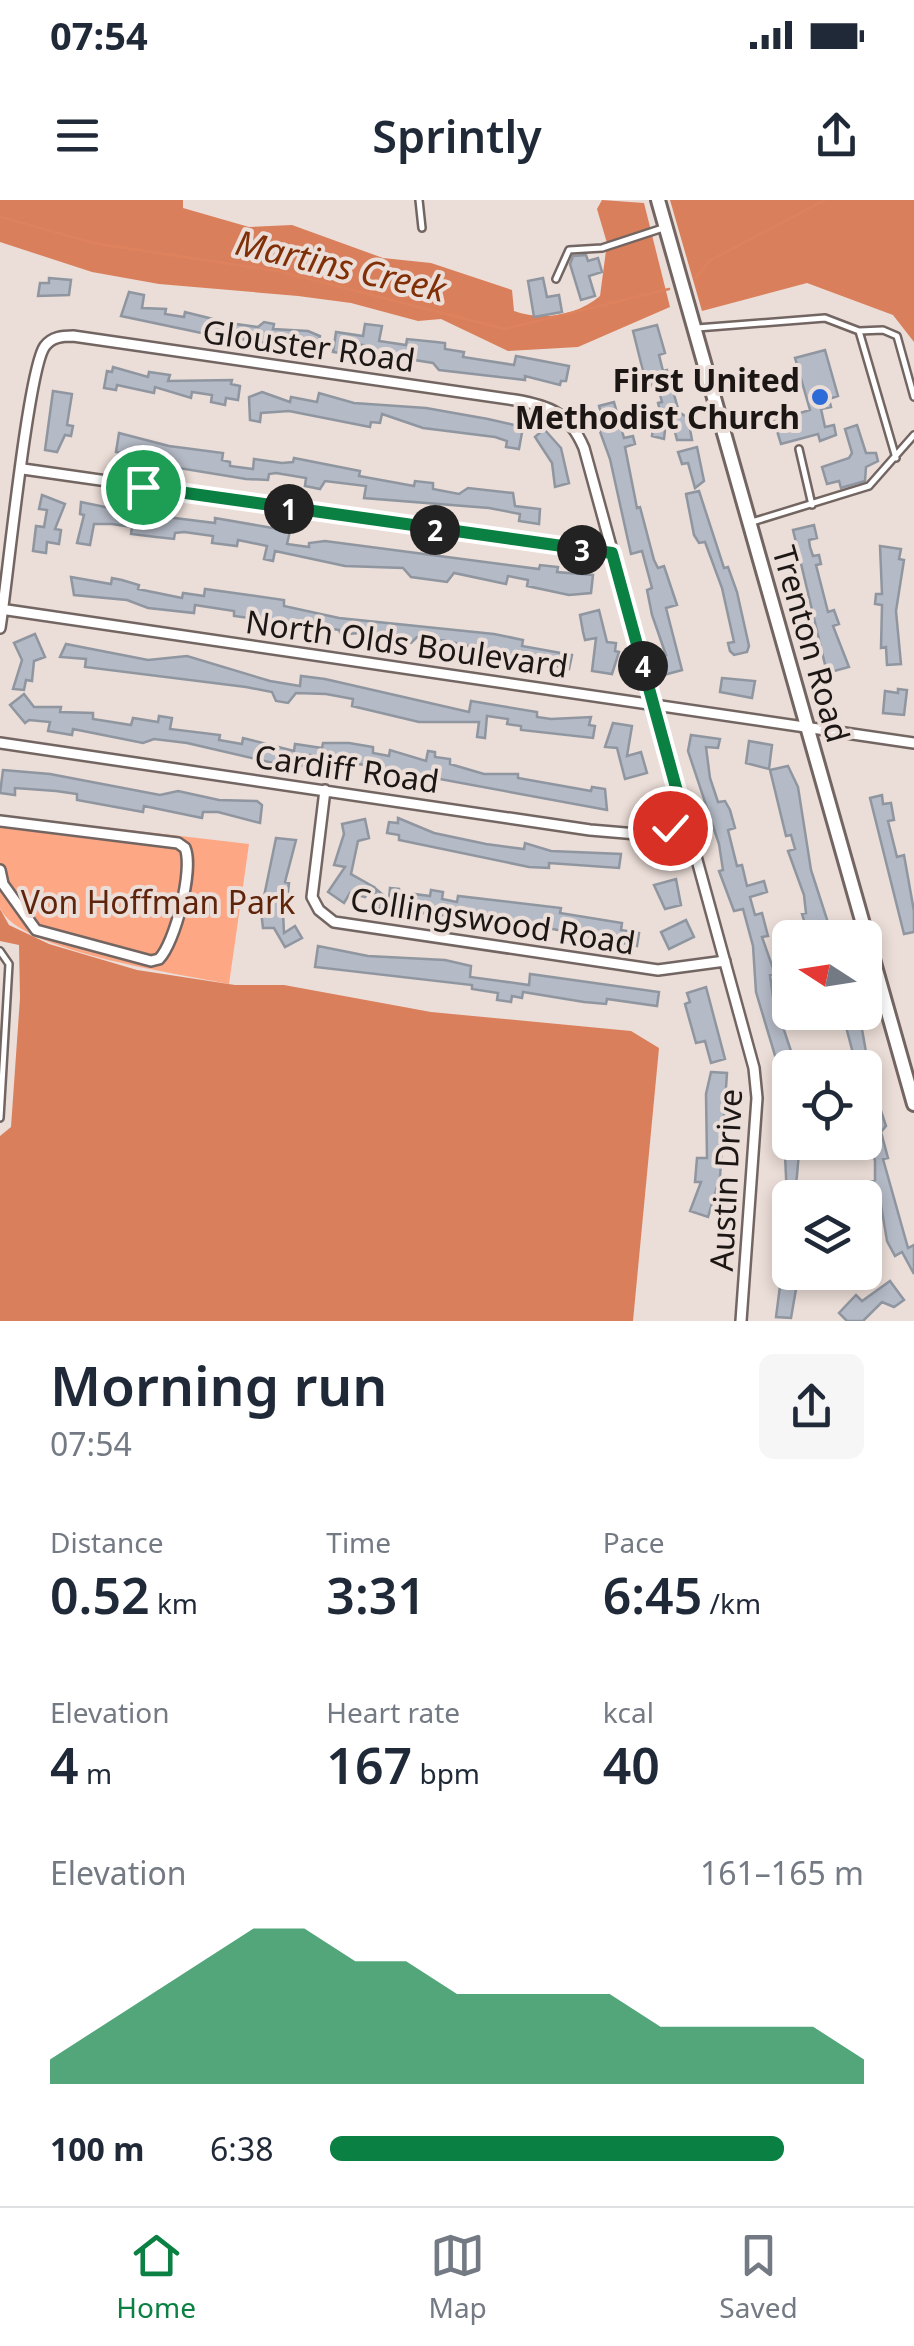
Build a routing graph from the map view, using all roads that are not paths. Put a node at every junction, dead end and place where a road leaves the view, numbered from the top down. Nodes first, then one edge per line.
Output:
1 (419, 200) edge
2 (658, 200) edge
3 (666, 227) junction
4 (422, 228) dead end
5 (556, 279) dead end
6 (694, 328) junction
7 (860, 331) junction
8 (914, 397) edge
9 (561, 413) joint
10 (914, 435) edge
11 (799, 449) dead end
12 (896, 458) junction
13 (23, 470) junction
14 (812, 505) junction
15 (749, 523) junction
16 (612, 553) junction
17 (1, 609) edge
18 (0, 628) edge
19 (653, 704) junction
20 (806, 727) junction
21 (914, 742) edge
22 (0, 743) edge
23 (325, 790) junction
24 (0, 821) edge
25 (686, 824) junction
26 (0, 870) edge
27 (0, 951) edge
28 (725, 961) junction
29 (914, 1104) edge
30 (0, 1118) edge
31 (742, 1321) edge

1 - 4 lane
2 - 3 main road, Trenton Road
3 - 5 lane
3 - 6 main road, Trenton Road
6 - 7 lane
6 - 15 main road, Trenton Road
7 - 8 lane
7 - 12 lane
9 - 13 street, Glouster Road
9 - 16 street, Austin Drive
10 - 12 lane
11 - 14 lane
12 - 14 lane
13 - 16 street
13 - 17 street
14 - 15 lane
15 - 20 main road, Trenton Road
16 - 19 street, Austin Drive
17 - 18 street
17 - 19 street, North Olds Boulevard
19 - 20 street, North Olds Boulevard
19 - 25 street, Austin Drive
20 - 21 street, North Olds Boulevard
20 - 29 main road, Trenton Road
22 - 23 street, Cardiff Road
23 - 25 street, Cardiff Road
23 - 28 street, Collingswood Road
24 - 26 street
25 - 28 street, Austin Drive
27 - 30 lane
28 - 31 street, Austin Drive

